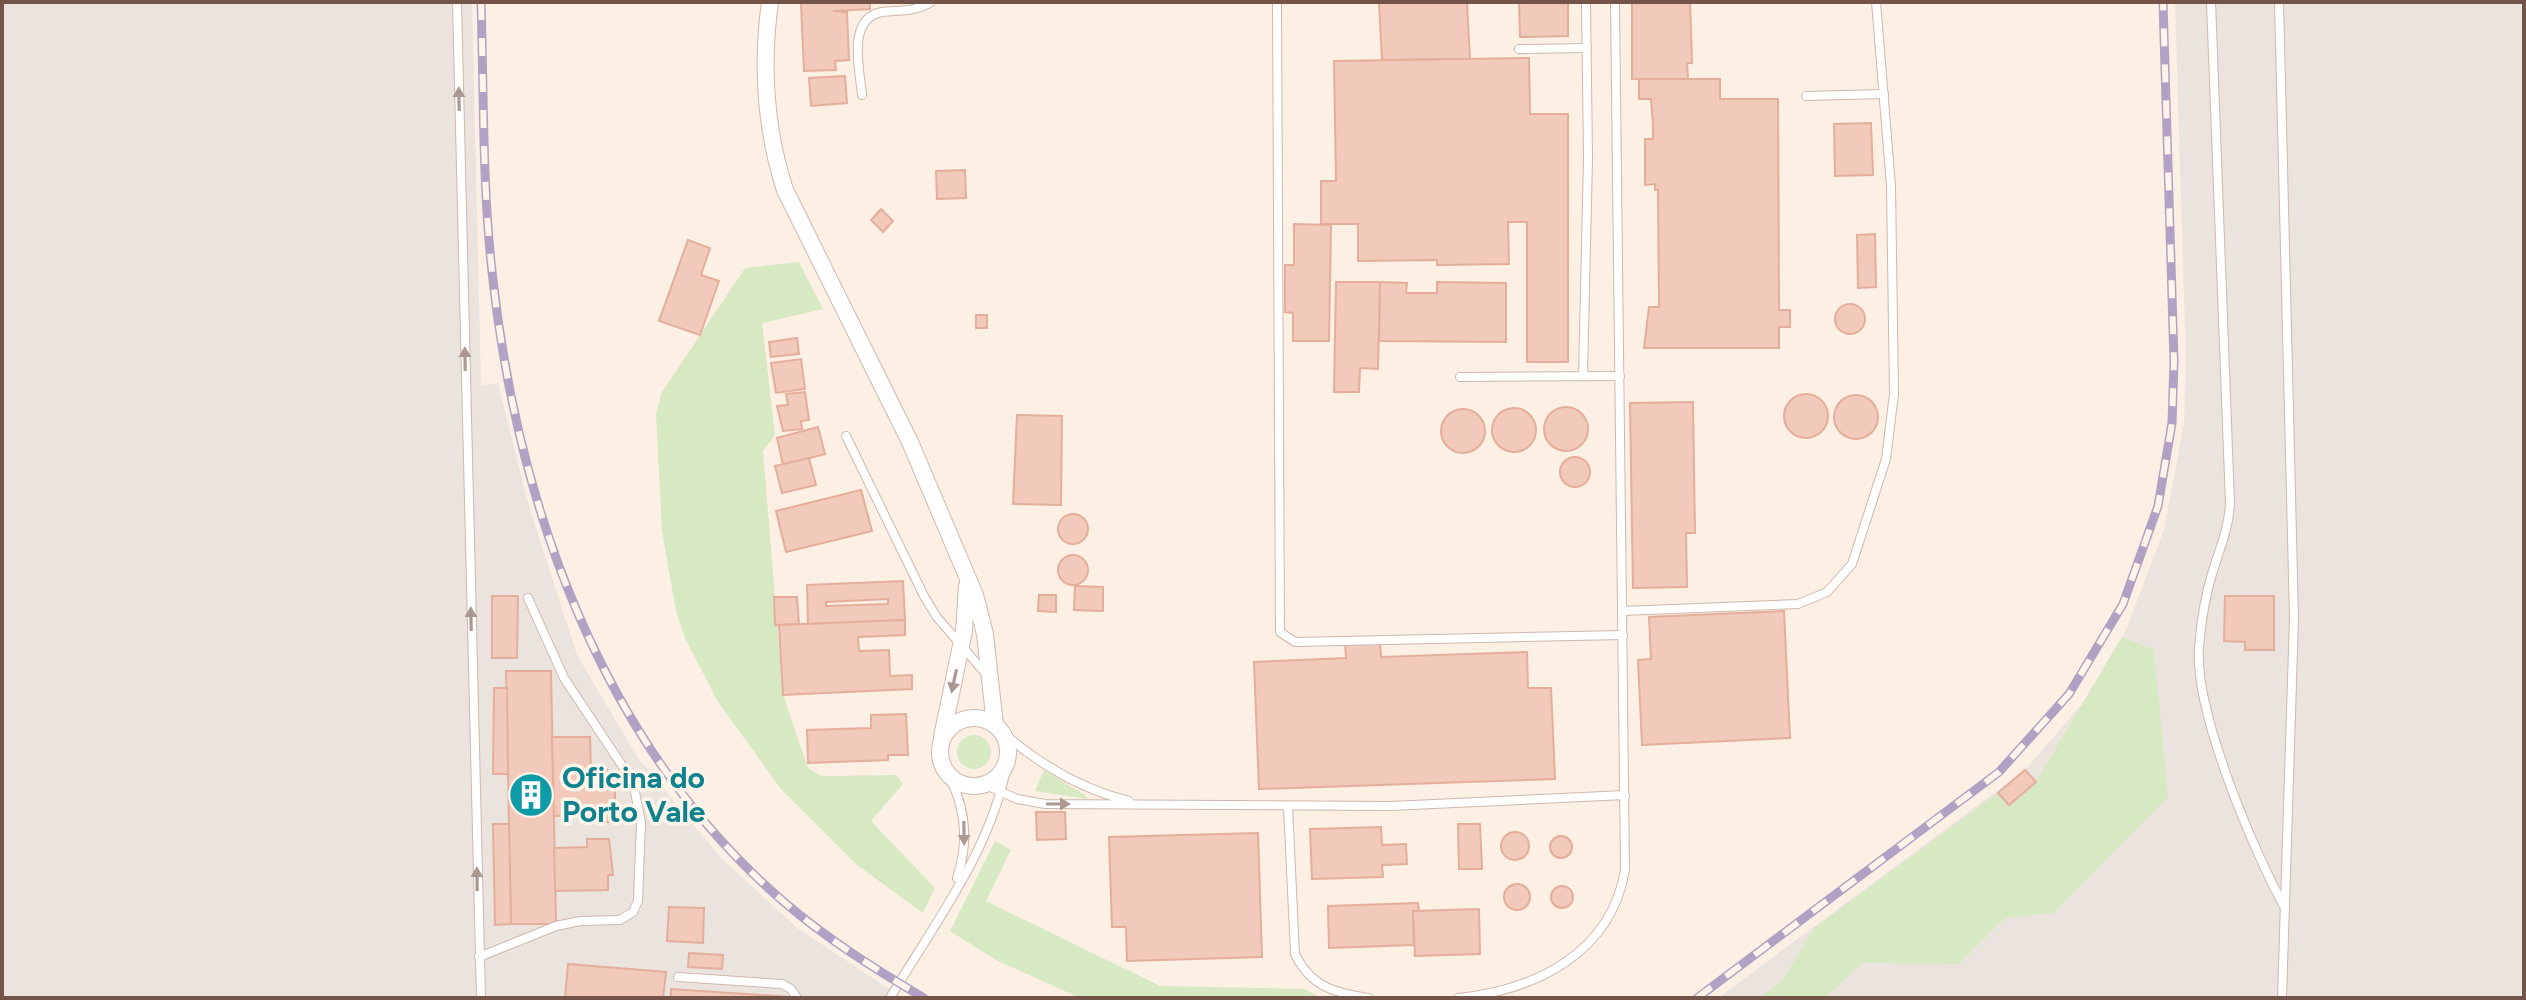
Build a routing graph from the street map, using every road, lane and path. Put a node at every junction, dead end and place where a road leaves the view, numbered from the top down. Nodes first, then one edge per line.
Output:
1 (457, 2) edge
2 (770, 2) edge
3 (931, 2) edge
4 (1277, 2) edge
5 (1586, 2) edge
6 (1615, 2) edge
7 (1876, 2) edge
8 (2211, 2) edge
9 (2279, 2) edge
10 (1587, 48) junction
11 (1519, 49) dead end
12 (1884, 94) junction
13 (862, 95) dead end
14 (1806, 96) dead end
15 (1583, 376) junction
16 (1620, 376) junction
17 (1460, 377) dead end
18 (846, 436) dead end
19 (966, 577) junction
20 (528, 598) dead end
21 (1622, 611) junction
22 (1623, 635) junction
23 (962, 645) junction
24 (990, 680) junction
25 (999, 728) junction
26 (942, 740) junction
27 (1008, 758) junction
28 (944, 768) junction
29 (984, 784) junction
30 (1001, 793) junction
31 (1625, 795) junction
32 (1141, 804) junction
33 (1288, 806) junction
34 (947, 900) junction
35 (2286, 908) junction
36 (479, 957) junction
37 (678, 977) dead end
38 (481, 998) edge
39 (797, 998) edge
40 (890, 998) edge
41 (1369, 998) edge
42 (1458, 998) edge
43 (2282, 998) edge

36 -> 1 lane
2 - 19 street
3 - 13 lane
4 - 22 lane
5 - 10 lane
6 - 16 lane
7 - 12 lane
8 - 35 lane
9 - 35 lane
10 - 11 lane
10 - 15 lane
12 - 14 lane
12 - 21 lane
15 - 16 lane
15 - 17 lane
16 - 21 lane
18 - 23 lane
19 - 23 street
19 - 24 street
20 - 36 lane
21 - 22 lane
22 - 31 lane
23 - 24 lane
23 -> 26 street
24 - 25 street
25 - 26 street
25 - 27 street
25 - 32 lane
26 - 28 street
27 - 29 street
27 - 30 lane
28 - 29 street
28 -> 34 lane
29 - 30 lane
30 -> 32 lane
30 - 34 lane
31 - 33 lane
31 - 42 lane
32 - 33 lane
33 - 41 lane
34 - 40 lane
35 - 43 lane
36 - 38 lane
37 - 39 lane

